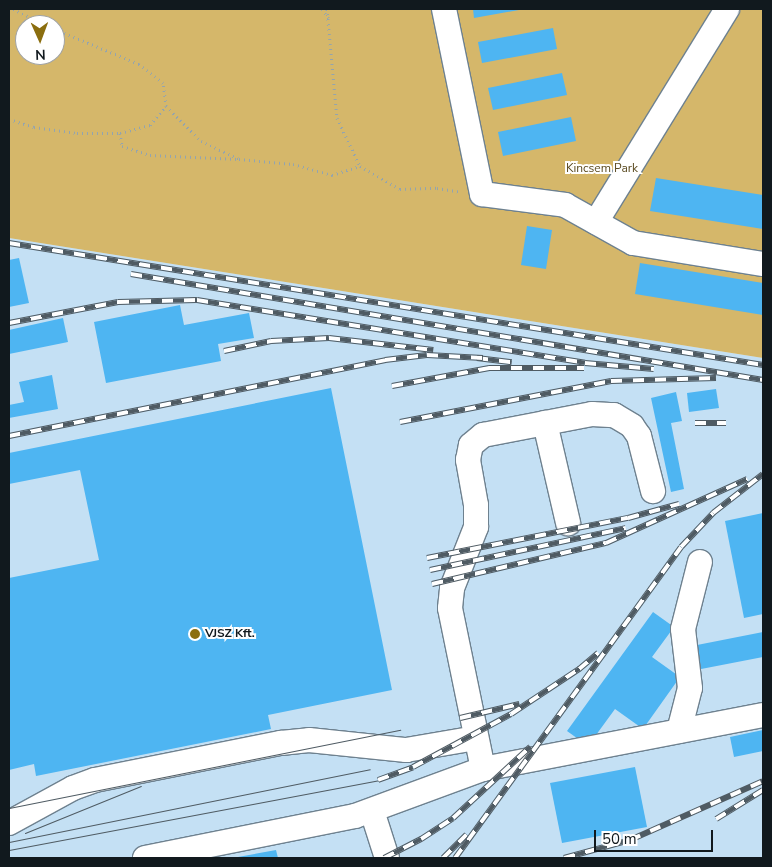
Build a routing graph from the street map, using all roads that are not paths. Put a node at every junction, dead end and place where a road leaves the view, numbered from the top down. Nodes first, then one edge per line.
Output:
1 (444, 9) edge
2 (727, 9) edge
3 (596, 222) junction
4 (763, 264) edge
5 (545, 423) junction
6 (653, 491) dead end
7 (568, 523) dead end
8 (700, 562) dead end
9 (763, 716) edge
10 (680, 731) junction
11 (476, 738) junction
12 (483, 769) junction
13 (372, 811) junction
14 (9, 823) edge
15 (145, 858) edge
16 (387, 858) edge

1 - 3 lane
2 - 3 lane
3 - 4 lane
5 - 6 lane
5 - 7 lane
5 - 11 lane
8 - 10 lane
9 - 10 lane
10 - 12 lane
11 - 12 lane
11 - 14 lane
12 - 13 lane
13 - 15 lane
13 - 16 lane

